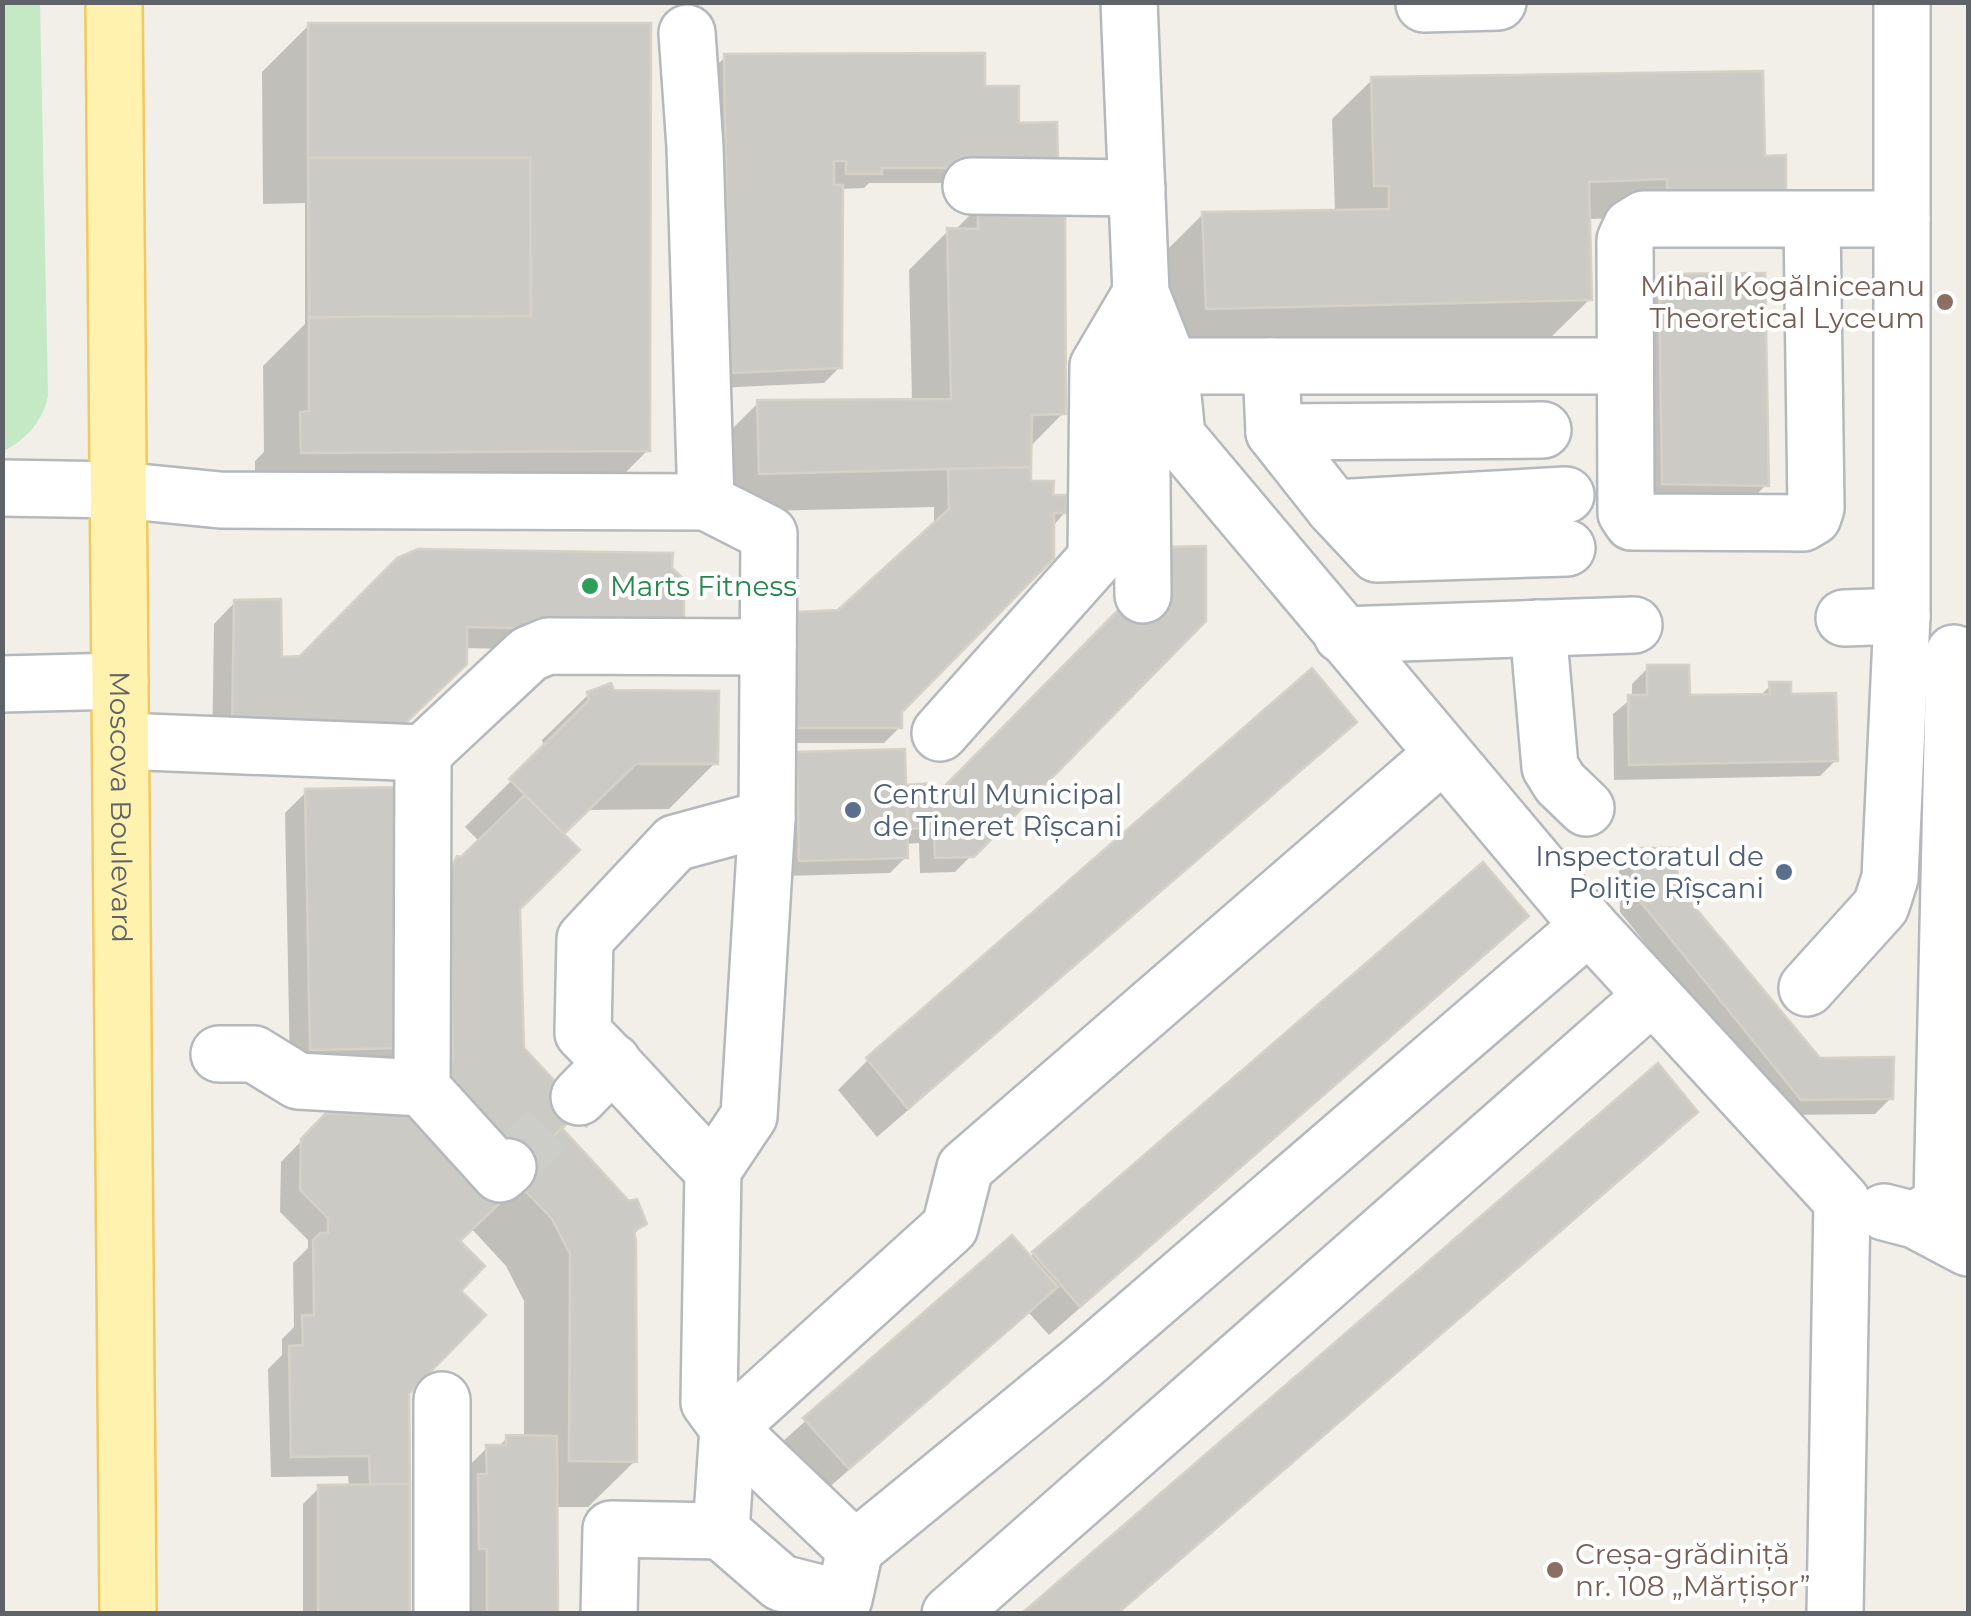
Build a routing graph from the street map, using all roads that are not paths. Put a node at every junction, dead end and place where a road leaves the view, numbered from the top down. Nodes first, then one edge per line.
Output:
1 (114, 2) edge
2 (1129, 2) edge
3 (1498, 2) edge
4 (1902, 2) edge
5 (1424, 4) edge
6 (687, 33) dead end
7 (971, 186) dead end
8 (1136, 188) junction
9 (1902, 219) junction
10 (1812, 220) junction
11 (1141, 294) junction
12 (1170, 366) junction
13 (1271, 366) junction
14 (1626, 366) junction
15 (1543, 430) dead end
16 (1274, 432) junction
17 (2, 488) edge
18 (118, 490) junction
19 (706, 502) junction
20 (1566, 522) dead end
21 (1143, 595) dead end
22 (1902, 616) junction
23 (1844, 618) dead end
24 (1634, 625) dead end
25 (1538, 628) junction
26 (1342, 635) junction
27 (768, 647) junction
28 (1954, 654) dead end
29 (120, 681) junction
30 (2, 684) edge
31 (940, 733) dead end
32 (120, 740) junction
33 (423, 753) junction
34 (1443, 754) junction
35 (1586, 808) dead end
36 (767, 818) junction
37 (1589, 926) junction
38 (1808, 988) dead end
39 (1651, 996) junction
40 (220, 1054) dead end
41 (422, 1088) junction
42 (508, 1167) dead end
43 (713, 1170) junction
44 (1842, 1202) junction
45 (1949, 1217) edge
46 (442, 1400) dead end
47 (728, 1428) junction
48 (720, 1531) junction
49 (849, 1587) edge
50 (128, 1614) edge
51 (442, 1614) edge
52 (609, 1614) edge
53 (950, 1614) edge
54 (1835, 1614) edge

1 - 18 main road, Moscova Boulevard
2 - 8 street
3 - 5 street
4 - 9 street
6 - 19 street
7 - 8 street
8 - 11 street
9 - 10 street
9 - 22 street
10 - 14 street
10 - 14 street
11 - 12 street
11 - 21 street
11 - 31 street
12 - 13 street
12 - 26 street
13 - 14 street
13 - 16 street
15 - 16 street
16 - 20 street
17 - 18 street
18 - 19 street
18 - 29 main road, Moscova Boulevard
19 - 27 street
22 - 23 street
22 - 38 street
24 - 25 street
25 - 26 street
25 - 35 street
26 - 34 street
27 - 33 street
27 - 36 street
28 - 45 street
29 - 30 street
29 - 32 main road, Moscova Boulevard
32 - 33 street
32 - 50 main road, Moscova Boulevard
33 - 41 street
34 - 37 street
34 - 47 street
36 - 43 street
36 - 43 street
37 - 39 street
37 - 49 street
39 - 44 street
39 - 53 street
40 - 41 street
41 - 42 street
43 - 47 street
44 - 45 street
44 - 54 street
46 - 51 street
47 - 48 street
47 - 49 street
48 - 49 street
48 - 52 street

